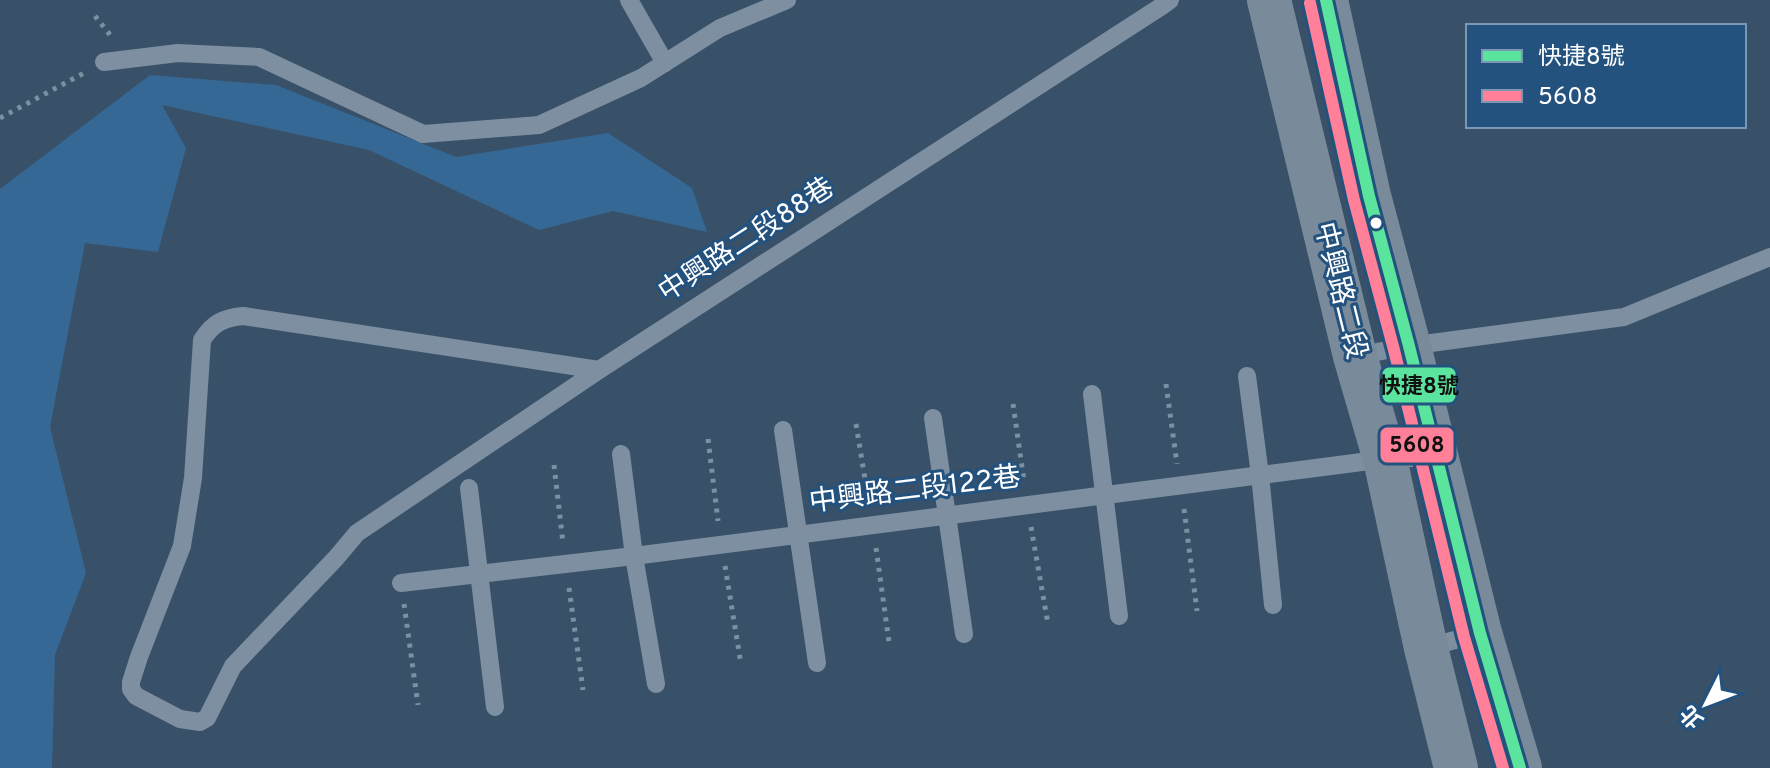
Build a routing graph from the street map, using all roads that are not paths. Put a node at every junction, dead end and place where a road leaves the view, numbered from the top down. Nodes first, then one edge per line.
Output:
1 (629, 0) edge
2 (787, 0) edge
3 (1170, 0) edge
4 (1269, 0) edge
5 (1326, 0) edge
6 (104, 62) road end
7 (665, 63) junction
8 (1770, 257) edge
9 (1409, 346) junction
10 (1355, 356) junction
11 (599, 370) junction
12 (1247, 376) dead end
13 (1092, 394) dead end
14 (933, 418) dead end
15 (783, 430) dead end
16 (621, 454) dead end
17 (1437, 457) junction
18 (1385, 459) junction
19 (1260, 475) junction
20 (469, 488) dead end
21 (1105, 495) junction
22 (947, 515) junction
23 (797, 534) junction
24 (634, 556) junction
25 (479, 575) junction
26 (401, 583) road end
27 (1273, 605) dead end
28 (1119, 616) dead end
29 (1480, 633) junction
30 (964, 634) dead end
31 (1426, 648) junction
32 (817, 663) dead end
33 (656, 684) dead end
34 (495, 707) dead end
35 (1456, 768) edge
36 (1520, 768) edge

1 - 7 lane
2 - 7 lane
3 - 11 lane, 中興路二段88巷
4 - 10 main road, 中興路二段
5 - 9 main road, 中興路二段
6 - 7 lane
8 - 9 lane
9 - 10 lane
9 - 17 main road, 中興路二段
10 - 18 main road, 中興路二段
11 - 11 lane, 中興路二段88巷
12 - 19 lane
13 - 21 lane
14 - 22 lane
15 - 23 lane
16 - 24 lane
17 - 18 lane, 中興路二段122巷
17 - 29 main road, 中興路二段
18 - 19 lane, 中興路二段122巷
18 - 31 main road, 中興路二段
19 - 21 lane, 中興路二段122巷
19 - 27 lane
20 - 25 lane
21 - 22 lane, 中興路二段122巷
21 - 28 lane
22 - 23 lane, 中興路二段122巷
22 - 30 lane
23 - 24 lane, 中興路二段122巷
23 - 32 lane
24 - 25 lane, 中興路二段122巷
24 - 33 lane
25 - 26 lane, 中興路二段122巷
25 - 34 lane
29 - 31 lane
29 - 36 main road, 中興路二段
31 - 35 main road, 中興路二段

